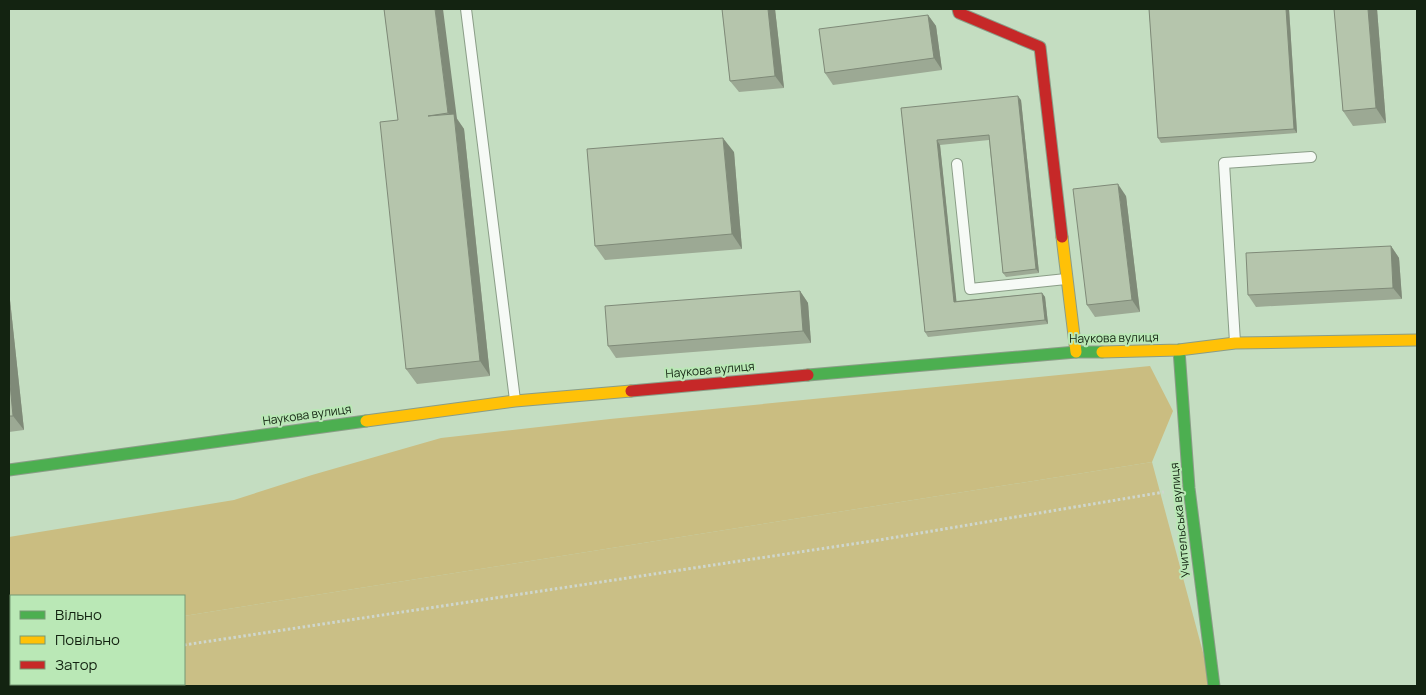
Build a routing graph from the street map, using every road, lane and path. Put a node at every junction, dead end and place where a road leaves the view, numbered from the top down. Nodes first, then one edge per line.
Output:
1 (466, 9) edge
2 (958, 9) edge
3 (1311, 157) dead end
4 (957, 164) dead end
5 (1067, 279) junction
6 (1417, 340) edge
7 (1236, 344) junction
8 (1179, 350) junction
9 (1076, 352) junction
10 (515, 400) junction
11 (9, 470) edge
12 (1189, 488) junction
13 (185, 645) edge
14 (1214, 686) edge

1 - 10 lane
2 - 5 street
3 - 7 lane
4 - 5 lane
5 - 9 street
6 - 7 street, Наукова вулиця
7 - 8 street, Наукова вулиця
8 - 9 street, Наукова вулиця
8 - 12 street, Учительська вулиця
9 - 10 street, Наукова вулиця
10 - 11 street, Наукова вулиця
12 - 13 path
12 - 14 street, Учительська вулиця

